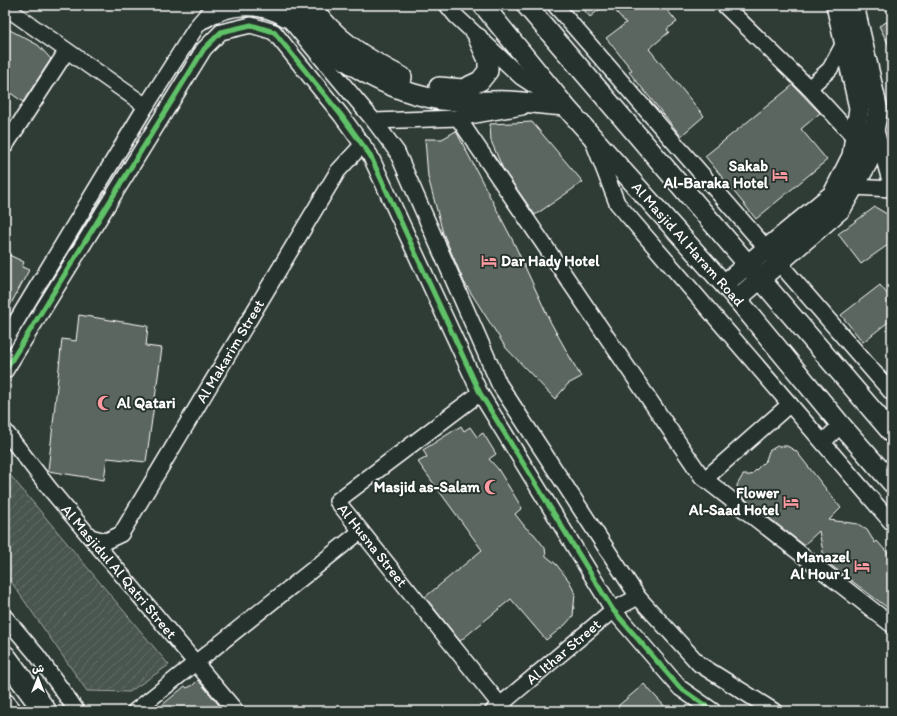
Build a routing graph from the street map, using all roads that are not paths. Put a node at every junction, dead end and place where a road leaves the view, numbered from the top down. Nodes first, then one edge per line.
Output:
1 (215, 5) edge
2 (277, 5) edge
3 (311, 5) edge
4 (447, 5) edge
5 (483, 5) edge
6 (526, 5) edge
7 (556, 5) edge
8 (724, 5) edge
9 (836, 5) edge
10 (854, 5) edge
11 (11, 8) edge
12 (294, 14) edge
13 (197, 26) junction
14 (478, 38) junction
15 (844, 44) junction
16 (66, 52) junction
17 (401, 84) junction
18 (809, 88) junction
19 (537, 105) junction
20 (146, 106) junction
21 (565, 106) junction
22 (458, 118) junction
23 (374, 121) junction
24 (875, 127) junction
25 (589, 131) junction
26 (854, 137) junction
27 (363, 144) junction
28 (5, 146) edge
29 (853, 187) junction
30 (892, 188) edge
31 (773, 256) junction
32 (748, 265) junction
33 (760, 279) junction
34 (724, 284) junction
35 (737, 299) junction
36 (5, 340) edge
37 (5, 371) edge
38 (480, 393) junction
39 (892, 393) edge
40 (790, 404) junction
41 (841, 425) junction
42 (5, 431) edge
43 (892, 433) edge
44 (823, 442) junction
45 (705, 479) junction
46 (892, 483) edge
47 (892, 523) edge
48 (361, 531) junction
49 (90, 537) junction
50 (638, 597) junction
51 (613, 610) junction
52 (5, 617) edge
53 (892, 625) edge
54 (5, 657) edge
55 (196, 663) junction
56 (499, 709) edge
57 (45, 711) edge
58 (77, 711) edge
59 (135, 711) edge
60 (236, 711) edge
61 (713, 711) edge
62 (774, 711) edge

1 - 13 street
2 - 12 street
3 - 17 main road
4 - 14 street
5 - 21 main road, Al Masjid Al Haram Road
6 - 32 main road, Al Masjid Al Haram Road
7 - 31 street
8 - 18 street
9 - 15 main road
10 - 24 main road
11 - 16 street
12 - 13 street
12 - 17 main road
12 - 23 street
13 - 20 street
14 - 17 main road
14 - 21 street
15 - 18 street
15 - 26 main road
16 - 20 street
16 - 28 street
17 - 19 main road
18 - 26 street
19 - 21 main road
19 - 22 street
20 - 36 street
21 - 25 main road, Al Masjid Al Haram Road
22 - 23 street
22 - 45 street
23 - 50 street
24 - 29 main road
24 - 30 street
25 - 34 main road, Al Masjid Al Haram Road
25 - 40 street
26 - 31 main road
27 - 37 street
27 - 38 street
27 - 49 street, Al Makarim Street
29 - 30 street
29 - 31 main road
31 - 32 main road
31 - 33 main road
31 - 39 street
32 - 33 main road, Al Masjid Al Haram Road
32 - 34 main road
33 - 35 main road
33 - 43 main road, Al Masjid Al Haram Road
34 - 35 main road, Al Masjid Al Haram Road
35 - 41 main road, Al Masjid Al Haram Road
38 - 48 street, Al Husna Street
38 - 51 street
40 - 44 street
40 - 45 street
41 - 44 street
41 - 46 main road, Al Masjid Al Haram Road
42 - 49 street, Al Masjidul Al Qatri Street
44 - 47 street
45 - 53 street
48 - 55 street
48 - 56 street, Al Husna Street
49 - 55 street, Al Masjidul Al Qatri Street
50 - 51 street, Al Ithar Street
50 - 62 street
51 - 56 street, Al Ithar Street
51 - 61 street
52 - 58 street
54 - 57 highway
55 - 59 street
55 - 60 street, Al Masjidul Al Qatri Street

